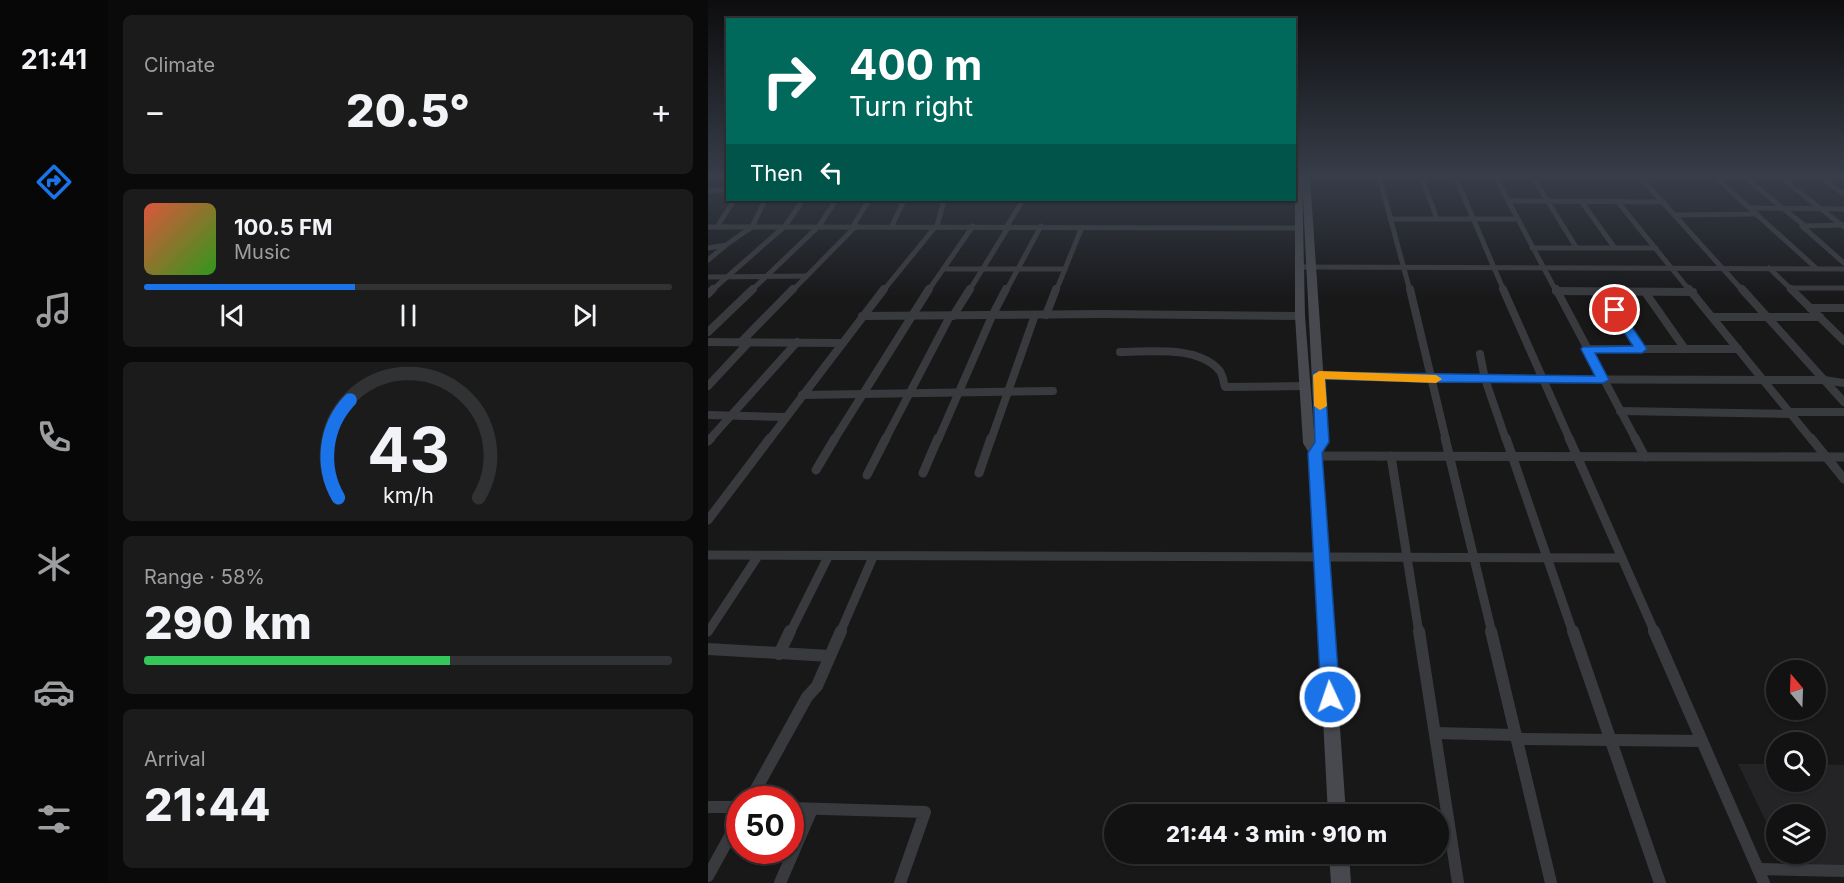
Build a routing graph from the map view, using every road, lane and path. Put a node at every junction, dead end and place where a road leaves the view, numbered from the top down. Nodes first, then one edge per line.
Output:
1 (723, 217) edge
2 (757, 217) edge
3 (791, 217) edge
4 (825, 217) edge
5 (859, 217) edge
6 (896, 217) edge
7 (939, 217) edge
8 (1013, 217) edge
9 (1299, 217) edge
10 (1308, 217) edge
11 (1557, 217) edge
12 (1593, 217) edge
13 (1630, 217) edge
14 (1678, 217) edge
15 (1761, 217) edge
16 (1794, 217) edge
17 (1390, 219) joint
18 (1437, 219) joint
19 (1474, 219) junction
20 (1516, 219) joint
21 (785, 226) junction
22 (819, 226) junction
23 (854, 226) junction
24 (892, 226) junction
25 (936, 226) junction
26 (973, 226) junction
27 (1008, 226) junction
28 (1041, 226) junction
29 (1805, 226) junction
30 (1843, 226) edge
31 (708, 227) edge
32 (717, 227) junction
33 (752, 227) junction
34 (1083, 227) junction
35 (1300, 228) junction
36 (726, 245) junction
37 (1576, 247) junction
38 (1614, 247) junction
39 (708, 248) edge
40 (1532, 248) junction
41 (1656, 248) junction
42 (708, 260) edge
43 (1844, 264) edge
44 (1299, 267) junction
45 (1065, 268) junction
46 (1311, 268) junction
47 (1404, 268) junction
48 (1495, 268) junction
49 (1544, 268) junction
50 (1673, 268) junction
51 (1769, 268) junction
52 (1816, 268) junction
53 (943, 269) junction
54 (1016, 269) junction
55 (1725, 269) junction
56 (1844, 269) edge
57 (981, 270) junction
58 (769, 276) junction
59 (807, 276) junction
60 (708, 277) edge
61 (729, 277) junction
62 (1789, 288) junction
63 (1844, 288) edge
64 (1556, 291) junction
65 (1602, 291) junction
66 (1645, 292) junction
67 (1693, 292) junction
68 (708, 294) edge
69 (1810, 308) junction
70 (1844, 308) edge
71 (1035, 315) junction
72 (1046, 315) junction
73 (862, 316) junction
74 (910, 316) junction
75 (951, 316) junction
76 (992, 316) junction
77 (1300, 316) junction
78 (1713, 316) junction
79 (1766, 316) junction
80 (1820, 317) junction
81 (708, 332) edge
82 (1835, 332) junction
83 (1844, 332) edge
84 (1844, 341) edge
85 (708, 342) edge
86 (745, 342) junction
87 (797, 342) junction
88 (843, 343) junction
89 (1587, 349) junction
90 (1642, 349) junction
91 (1685, 349) junction
92 (1738, 349) junction
93 (1120, 352) dead end
94 (1480, 354) dead end
95 (1319, 375) junction
96 (1429, 379) junction
97 (1485, 379) junction
98 (1541, 379) junction
99 (1603, 380) junction
100 (1762, 380) junction
101 (1824, 380) junction
102 (1844, 383) edge
103 (708, 386) edge
104 (1306, 386) junction
105 (960, 391) junction
106 (1008, 391) junction
107 (1053, 391) dead end
108 (911, 392) junction
109 (862, 394) junction
110 (802, 395) junction
111 (1844, 402) edge
112 (1620, 411) junction
113 (1844, 412) edge
114 (1790, 413) junction
115 (731, 414) junction
116 (708, 415) edge
117 (786, 417) junction
118 (708, 441) edge
119 (1315, 455) junction
120 (1391, 456) junction
121 (1448, 457) junction
122 (1513, 457) junction
123 (1578, 457) junction
124 (1645, 457) junction
125 (1826, 457) junction
126 (1844, 457) edge
127 (816, 470) dead end
128 (923, 473) dead end
129 (979, 473) dead end
130 (867, 475) dead end
131 (1844, 479) edge
132 (708, 520) edge
133 (708, 555) edge
134 (758, 556) junction
135 (1323, 556) junction
136 (1406, 556) junction
137 (828, 557) junction
138 (873, 557) junction
139 (1472, 558) junction
140 (1622, 558) junction
141 (1548, 560) junction
142 (708, 632) edge
143 (708, 649) edge
144 (779, 654) junction
145 (830, 656) junction
146 (1434, 733) junction
147 (1516, 737) junction
148 (1612, 740) junction
149 (1702, 741) junction
150 (758, 786) edge
151 (1336, 804) edge
152 (708, 807) edge
153 (726, 807) edge
154 (804, 809) edge
155 (812, 809) junction
156 (726, 843) edge
157 (1340, 864) edge
158 (1758, 869) junction
159 (1844, 871) edge
160 (708, 876) edge
161 (780, 883) edge
162 (900, 883) edge
163 (1341, 883) edge
164 (1458, 883) edge
165 (1551, 883) edge
166 (1660, 883) edge
167 (1764, 883) edge

1 - 32 street
2 - 33 street
3 - 21 street
4 - 22 street
5 - 23 street
6 - 24 street
7 - 25 street
8 - 27 street
9 - 35 main road
10 - 46 main road
11 - 37 street
12 - 38 street
13 - 41 street
14 - 55 street
15 - 52 street
16 - 29 street
17 - 18 street
17 - 47 street
18 - 19 street
19 - 20 street
19 - 48 street
20 - 40 street
21 - 22 street
21 - 33 street
21 - 61 street
22 - 23 street
22 - 58 street
23 - 24 street
23 - 59 street
24 - 25 street
25 - 26 street
25 - 73 street
26 - 27 street
26 - 53 street
27 - 28 street
27 - 57 street
28 - 34 street
28 - 54 street
29 - 30 street
29 - 43 street
31 - 32 street
32 - 33 street
33 - 36 street
34 - 35 street
34 - 45 street
35 - 44 main road
36 - 39 street
36 - 42 street
37 - 38 street
37 - 40 street
38 - 41 street
40 - 49 street
41 - 50 street
44 - 46 street
44 - 77 main road
45 - 54 street
45 - 72 street
46 - 47 street
46 - 95 main road
47 - 48 street
47 - 96 street
48 - 49 street
48 - 98 street
49 - 50 street
49 - 64 street
50 - 55 street
50 - 67 street
51 - 52 street
51 - 55 street
51 - 62 street
52 - 56 street
53 - 57 street
53 - 74 street
54 - 57 street
54 - 76 street
55 - 79 street
57 - 75 street
58 - 59 street
58 - 61 street
58 - 81 street
59 - 86 street
60 - 61 street
61 - 68 street
62 - 63 street
62 - 69 street
64 - 65 street
64 - 89 street
65 - 66 street
65 - 90 street
66 - 67 street
66 - 91 street
67 - 78 street
69 - 70 street
69 - 80 street
71 - 72 street
71 - 76 street
71 - 106 street
72 - 77 street
73 - 74 street
73 - 88 street
74 - 75 street
74 - 109 street
75 - 76 street
75 - 108 street
76 - 105 street
77 - 104 main road
78 - 79 street
78 - 92 street
79 - 80 street
79 - 101 street
80 - 82 street
82 - 83 street
82 - 84 street
85 - 86 street
86 - 87 street
86 - 103 street
87 - 88 street
87 - 115 street
88 - 110 street
89 - 90 street
89 - 99 street
90 - 91 street
91 - 92 street
92 - 100 street
93 - 104 street
94 - 97 street
95 - 96 street
95 - 119 main road
96 - 97 street
96 - 121 street
97 - 98 street
97 - 122 street
98 - 99 street
98 - 123 street
99 - 100 street
99 - 112 street
100 - 101 street
100 - 114 street
101 - 102 street
101 - 111 street
104 - 119 main road
105 - 106 street
105 - 108 street
105 - 128 street
106 - 107 street
106 - 129 street
108 - 109 street
108 - 130 street
109 - 110 street
109 - 127 street
110 - 117 street
112 - 114 street
112 - 124 street
113 - 114 street
114 - 125 street
115 - 116 street
115 - 117 street
115 - 118 street
117 - 132 street
119 - 120 street
119 - 135 main road
120 - 121 street
120 - 136 street
121 - 122 street
121 - 139 street
122 - 123 street
122 - 141 street
123 - 124 street
123 - 140 street
124 - 125 street
125 - 126 street
125 - 131 street
133 - 134 street
134 - 137 street
134 - 142 street
135 - 136 street
135 - 138 street
135 - 151 main road
136 - 139 street
136 - 146 street
137 - 138 street
137 - 144 street
138 - 145 street
139 - 141 street
139 - 147 street
140 - 141 street
140 - 149 street
141 - 148 street
143 - 144 street
144 - 145 street
145 - 150 street
146 - 147 street
146 - 164 street
147 - 148 street
147 - 165 street
148 - 149 street
148 - 166 street
149 - 158 street
152 - 153 street
154 - 155 street
155 - 161 street
155 - 162 street
156 - 160 street
157 - 163 main road
158 - 159 street
158 - 167 street

